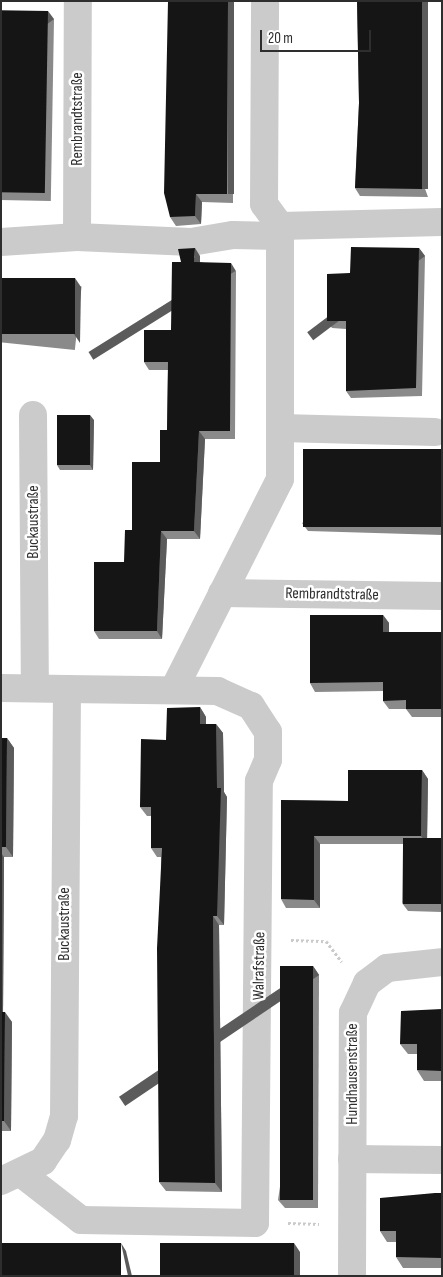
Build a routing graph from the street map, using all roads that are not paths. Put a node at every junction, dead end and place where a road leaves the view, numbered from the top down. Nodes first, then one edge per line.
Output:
1 (78, 1) edge
2 (265, 1) edge
3 (442, 222) edge
4 (280, 231) junction
5 (77, 237) junction
6 (1, 242) edge
7 (33, 415) dead end
8 (281, 428) junction
9 (435, 432) dead end
10 (222, 593) junction
11 (442, 596) edge
12 (1, 688) edge
13 (35, 688) junction
14 (67, 689) junction
15 (174, 689) junction
16 (442, 962) edge
17 (352, 1158) junction
18 (442, 1160) edge
19 (12, 1177) edge
20 (255, 1223) joint
21 (352, 1276) edge

1 - 5 street, Rembrandtstraße
2 - 4 street
3 - 4 street
4 - 5 street
4 - 8 street
5 - 6 street
7 - 13 street, Buckaustraße
8 - 9 street
8 - 10 street
10 - 11 street, Rembrandtstraße
10 - 15 street
12 - 13 street
13 - 14 street
14 - 15 street
14 - 19 street, Buckaustraße
15 - 20 street, Walrafstraße
16 - 17 street, Hundhausenstraße
17 - 18 street
17 - 21 street, Hundhausenstraße
19 - 20 street, Buckaustraße

